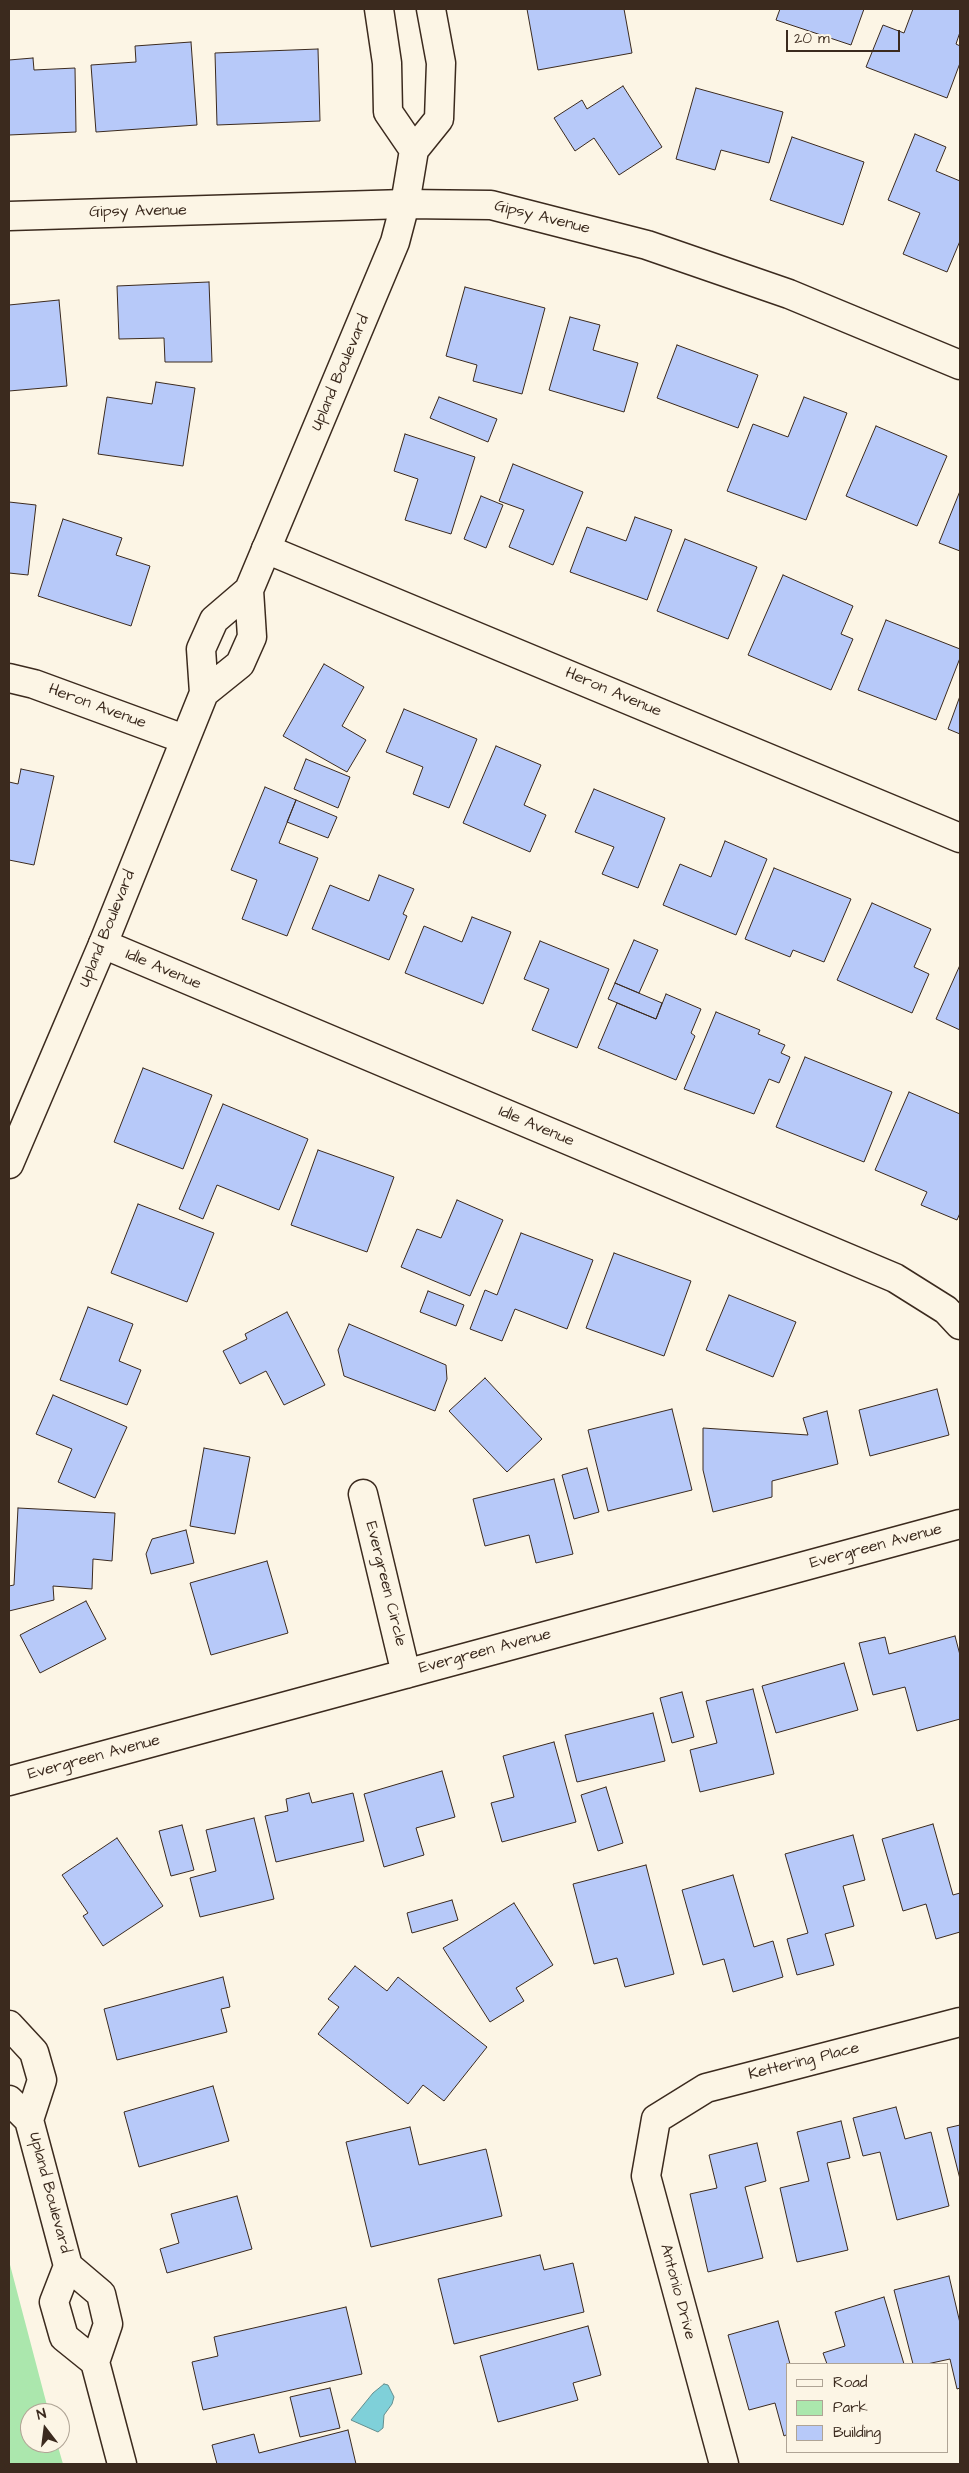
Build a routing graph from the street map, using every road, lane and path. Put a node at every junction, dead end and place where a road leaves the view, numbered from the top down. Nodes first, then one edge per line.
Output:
1 (379, 9) edge
2 (431, 9) edge
3 (414, 150) junction
4 (405, 204) junction
5 (9, 216) edge
6 (960, 366) edge
7 (266, 549) junction
8 (249, 590) junction
9 (9, 678) edge
10 (204, 693) junction
11 (184, 739) junction
12 (960, 838) edge
13 (103, 944) junction
14 (11, 1154) edge
15 (960, 1325) edge
16 (363, 1494) dead end
17 (960, 1524) edge
18 (406, 1674) junction
19 (9, 1781) edge
20 (960, 2022) edge
21 (9, 2025) edge
22 (9, 2100) edge
23 (656, 2119) joint
24 (30, 2120) junction
25 (68, 2266) junction
26 (95, 2362) junction
27 (122, 2464) edge
28 (724, 2464) edge

1 - 3 street
2 - 3 street, Upland Boulevard
3 - 4 street, Upland Boulevard
4 - 5 street, Gipsy Avenue
4 - 6 street, Gipsy Avenue
4 - 7 street, Upland Boulevard
7 - 8 street, Upland Boulevard
7 - 12 street, Heron Avenue
8 - 10 street, Upland Boulevard
8 - 10 street, Upland Boulevard
9 - 11 street, Heron Avenue
10 - 11 street, Upland Boulevard
11 - 13 street, Upland Boulevard
13 - 14 street, Upland Boulevard
13 - 15 street, Idle Avenue
16 - 18 street, Evergreen Circle
17 - 18 street, Evergreen Avenue
18 - 19 street, Evergreen Avenue
20 - 23 street, Kettering Place
21 - 24 street, Upland Boulevard
22 - 24 street, Upland Boulevard
23 - 28 street, Antonio Drive
24 - 25 street, Upland Boulevard
25 - 26 street, Upland Boulevard
25 - 26 street, Upland Boulevard
26 - 27 street

